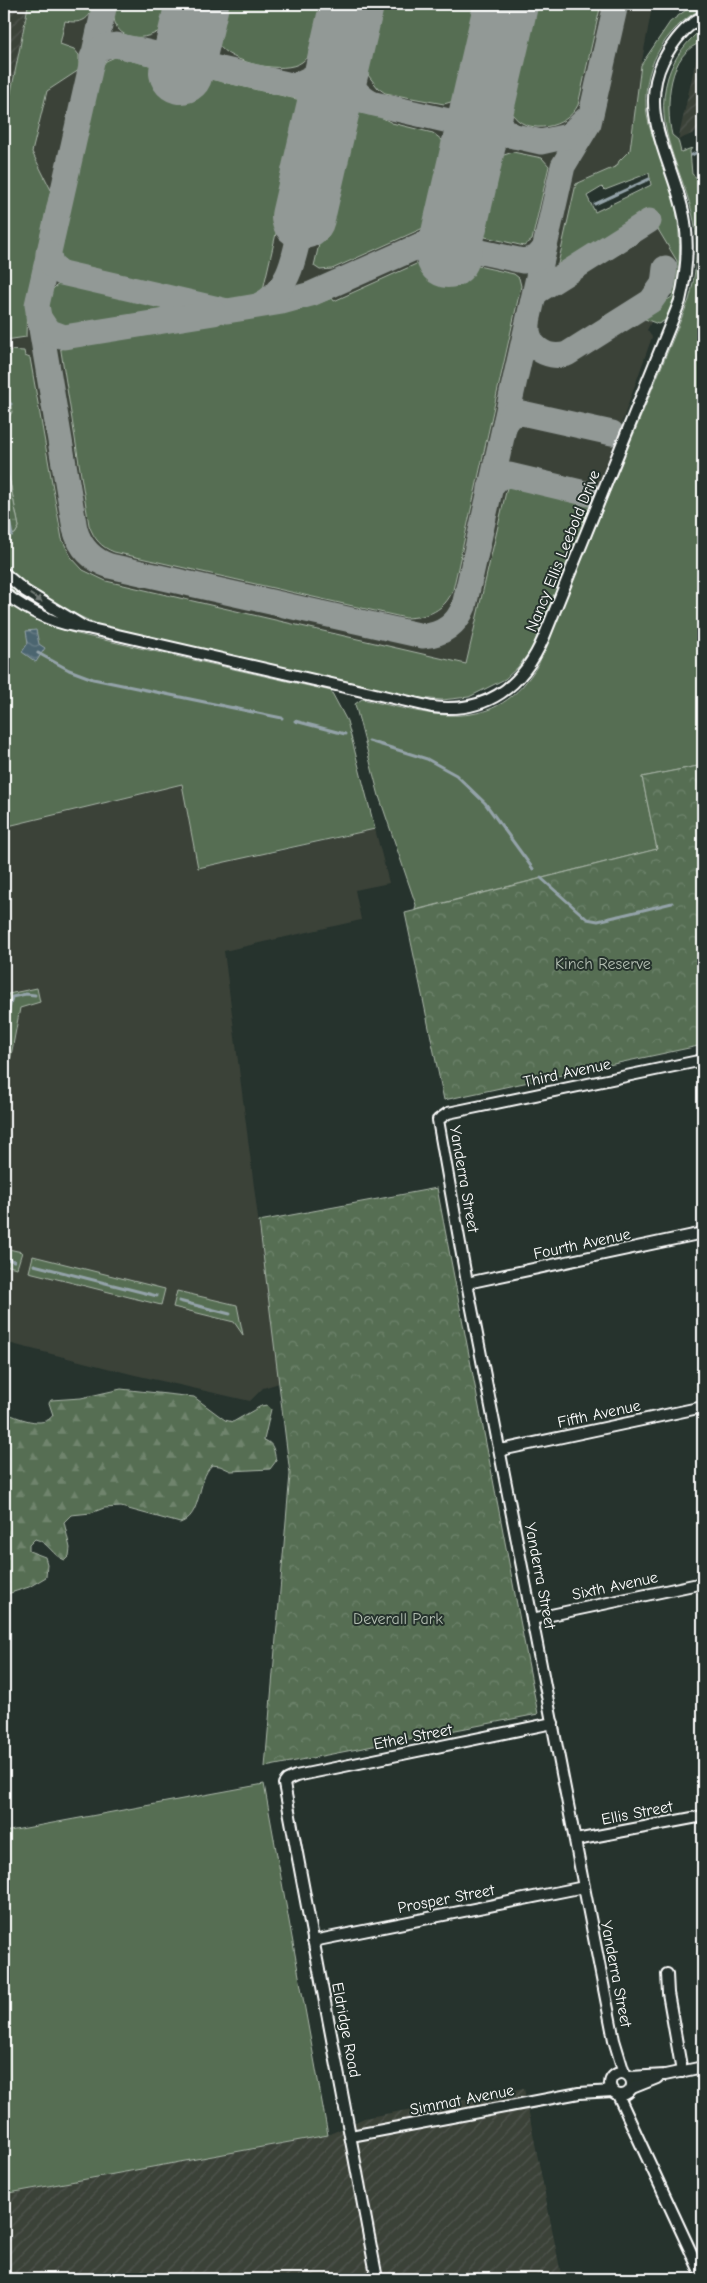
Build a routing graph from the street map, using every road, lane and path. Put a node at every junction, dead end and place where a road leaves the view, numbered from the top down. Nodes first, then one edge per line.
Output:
1 (703, 16) edge
2 (4, 573) edge
3 (4, 593) edge
4 (87, 628) junction
5 (703, 1060) edge
6 (439, 1118) joint
7 (703, 1233) edge
8 (467, 1283) junction
9 (703, 1407) edge
10 (501, 1450) junction
11 (703, 1583) edge
12 (532, 1619) junction
13 (553, 1723) junction
14 (284, 1787) joint
15 (703, 1816) edge
16 (576, 1840) junction
17 (584, 1887) junction
18 (314, 1940) junction
19 (666, 1974) dead end
20 (703, 2068) edge
21 (682, 2072) junction
22 (665, 2075) junction
23 (620, 2076) junction
24 (623, 2092) junction
25 (579, 2093) junction
26 (351, 2136) junction
27 (703, 2278) edge
28 (377, 2279) edge

1 - 4 street, Nancy Ellis Leebold Drive
2 -> 4 street, Nancy Ellis Leebold Drive
3 - 4 street, Nancy Ellis Leebold Drive
5 - 6 street, Third Avenue
6 - 8 street, Yanderra Street
7 - 8 street, Fourth Avenue
8 - 10 street, Yanderra Street
9 - 10 street, Fifth Avenue
10 - 12 street, Yanderra Street
11 - 12 street, Sixth Avenue
12 - 13 street, Yanderra Street
13 - 14 street, Ethel Street
13 - 16 street, Yanderra Street
14 - 18 street, Eldridge Road
15 - 16 street, Ellis Street
16 - 17 street, Yanderra Street
17 - 18 street, Prosper Street
17 - 23 street, Yanderra Street
18 - 26 street, Eldridge Road
19 - 21 street
20 - 21 street, Simmat Avenue
21 - 22 street, Simmat Avenue
22 - 23 street, Simmat Avenue
22 - 24 street, Simmat Avenue
23 - 24 street
23 - 24 street
23 - 25 street, Simmat Avenue
24 - 25 street, Simmat Avenue
24 - 27 street
25 - 26 street, Simmat Avenue
26 - 28 street, Eldridge Road

